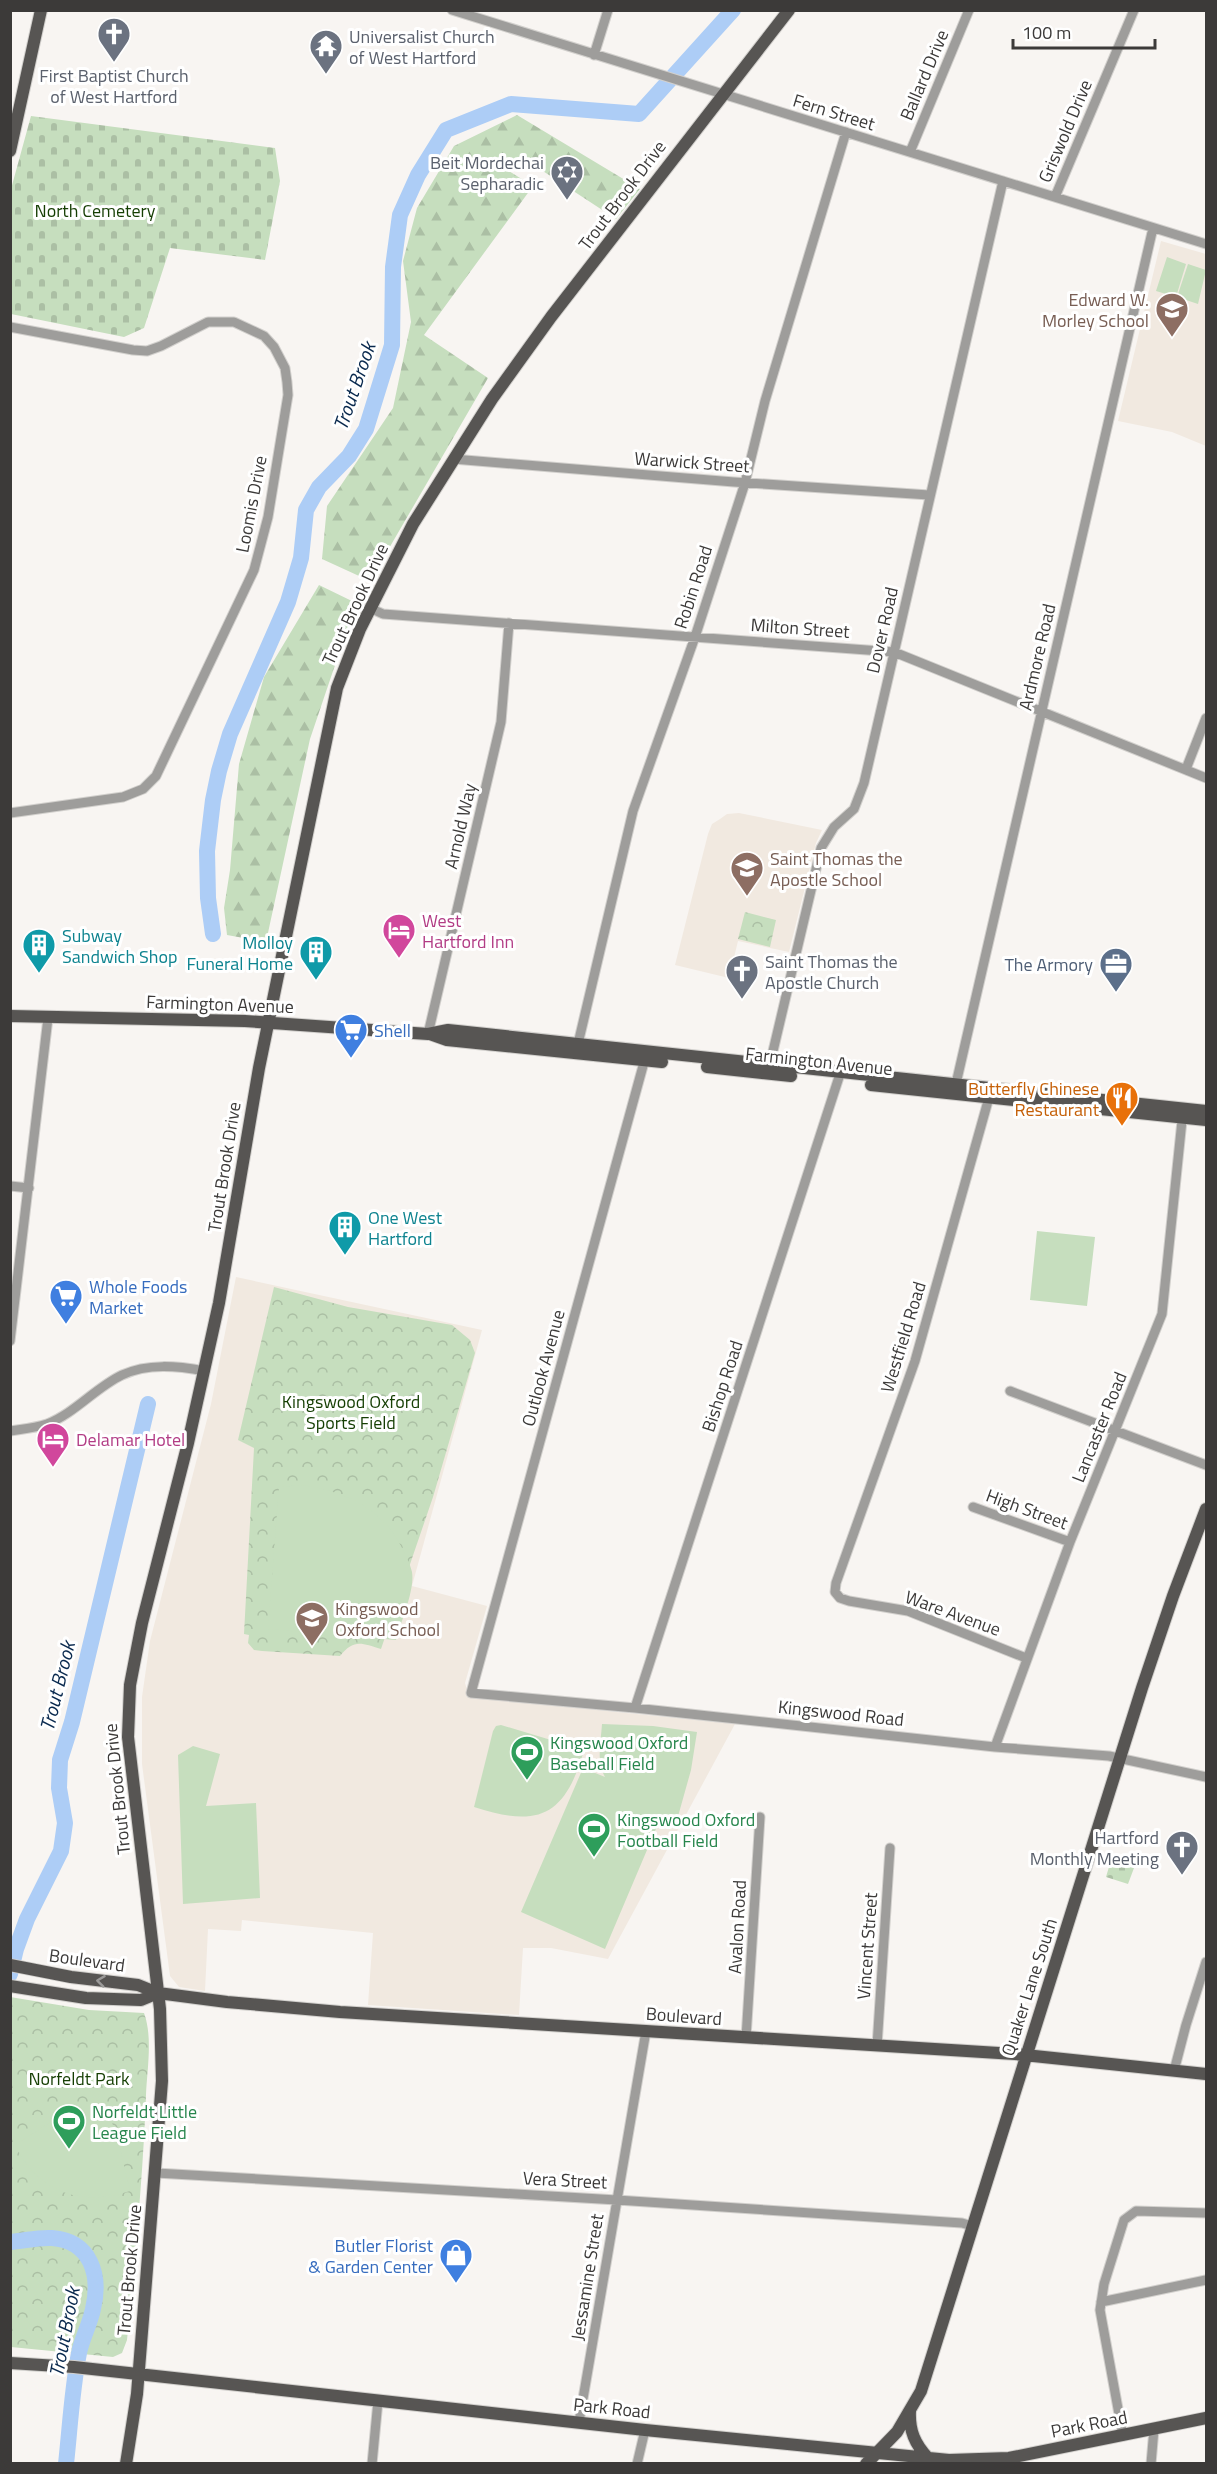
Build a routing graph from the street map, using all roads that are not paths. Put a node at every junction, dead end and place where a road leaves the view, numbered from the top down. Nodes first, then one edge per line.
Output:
1 (41, 10) edge
2 (608, 10) edge
3 (789, 10) edge
4 (969, 10) edge
5 (1134, 10) edge
6 (459, 12) edge
7 (594, 55) junction
8 (724, 94) junction
9 (14, 121) edge
10 (846, 132) junction
11 (10, 151) edge
12 (910, 152) junction
13 (1003, 181) junction
14 (1055, 197) junction
15 (1154, 228) junction
16 (1206, 233) edge
17 (1204, 243) edge
18 (10, 327) edge
19 (453, 459) junction
20 (745, 483) junction
21 (929, 495) junction
22 (370, 608) junction
23 (509, 623) junction
24 (695, 637) junction
25 (894, 652) junction
26 (1041, 712) junction
27 (1206, 718) edge
28 (1186, 769) junction
29 (1206, 778) edge
30 (10, 813) edge
31 (10, 1016) edge
32 (48, 1018) junction
33 (269, 1023) junction
34 (428, 1034) junction
35 (577, 1049) junction
36 (646, 1057) junction
37 (768, 1069) junction
38 (839, 1077) junction
39 (955, 1089) junction
40 (991, 1093) junction
41 (1206, 1111) edge
42 (1183, 1113) junction
43 (1206, 1120) edge
44 (10, 1186) edge
45 (29, 1188) junction
46 (15, 1263) edge
47 (10, 1341) edge
48 (205, 1371) junction
49 (1010, 1391) dead end
50 (10, 1431) edge
51 (1114, 1432) junction
52 (1206, 1465) edge
53 (973, 1507) dead end
54 (1206, 1509) edge
55 (1070, 1542) junction
56 (836, 1592) joint
57 (1026, 1658) junction
58 (471, 1692) joint
59 (635, 1708) junction
60 (995, 1747) junction
61 (1121, 1758) junction
62 (1206, 1777) edge
63 (760, 1818) dead end
64 (890, 1848) dead end
65 (1206, 1962) edge
66 (10, 1965) edge
67 (54, 1974) junction
68 (10, 1986) edge
69 (158, 1993) junction
70 (50, 1994) junction
71 (646, 2031) junction
72 (746, 2038) junction
73 (877, 2046) junction
74 (1027, 2055) junction
75 (1174, 2071) junction
76 (1206, 2074) edge
77 (156, 2174) junction
78 (617, 2200) junction
79 (1206, 2213) edge
80 (972, 2226) junction
81 (1206, 2280) edge
82 (1101, 2302) junction
83 (10, 2363) edge
84 (138, 2375) junction
85 (378, 2401) junction
86 (910, 2411) junction
87 (1206, 2418) edge
88 (579, 2422) junction
89 (1154, 2429) junction
90 (645, 2430) junction
91 (1123, 2436) junction
92 (876, 2452) junction
93 (928, 2458) junction
94 (126, 2463) edge
95 (372, 2463) edge
96 (637, 2463) edge
97 (866, 2463) edge
98 (1151, 2463) edge

1 - 9 main road
2 - 7 street
3 - 8 main road, Trout Brook Drive
4 - 12 street, Ballard Drive
5 - 14 street, Griswold Drive
6 - 7 street, Fern Street
7 - 8 street, Fern Street
8 - 10 street, Fern Street
8 - 19 main road, Trout Brook Drive
9 - 11 main road
10 - 12 street, Fern Street
10 - 20 street, Robin Road
12 - 13 street, Fern Street
13 - 14 street, Fern Street
13 - 21 street, Dover Road
14 - 15 street, Fern Street
15 - 17 street, Fern Street
15 - 26 street, Ardmore Road
16 - 17 street
18 - 30 street, Loomis Drive
19 - 20 street, Warwick Street
19 - 22 main road, Trout Brook Drive
20 - 21 street, Warwick Street
20 - 24 street, Robin Road
21 - 25 street, Dover Road
22 - 23 street, Milton Street
22 - 33 main road, Trout Brook Drive
23 - 24 street, Milton Street
23 - 34 street, Arnold Way
24 - 25 street, Milton Street
24 - 35 street, Robin Road
25 - 26 street, Milton Street
25 - 37 street, Dover Road
26 - 28 street, Milton Street
26 - 39 street, Ardmore Road
27 - 28 street
28 - 29 street, Milton Street
31 - 32 main road, Farmington Avenue
32 - 33 main road, Farmington Avenue
32 - 45 street
33 - 34 main road, Farmington Avenue
33 - 48 main road, Trout Brook Drive
34 - 35 main road, Farmington Avenue
35 - 36 main road, Farmington Avenue
36 - 37 main road, Farmington Avenue
36 - 58 street, Outlook Avenue
37 - 38 main road, Farmington Avenue
38 - 39 main road, Farmington Avenue
38 - 59 street, Bishop Road
39 - 40 main road, Farmington Avenue
40 - 42 main road, Farmington Avenue
40 - 56 street, Westfield Road
41 - 42 main road, Farmington Avenue
42 - 43 main road, Farmington Avenue
42 - 51 street, Lancaster Road
44 - 45 street
45 - 46 street
46 - 47 street
48 - 50 street
48 - 69 main road, Trout Brook Drive
49 - 51 street
51 - 52 street
51 - 55 street, Lancaster Road
53 - 55 street, High Street
54 - 61 main road, Quaker Lane South
55 - 57 street, Lancaster Road
56 - 57 street, Ware Avenue
57 - 60 street, Lancaster Road
58 - 59 street, Kingswood Road
59 - 60 street, Kingswood Road
60 - 61 street, Kingswood Road
61 - 62 street, Kingswood Road
61 - 74 main road, Quaker Lane South
63 - 72 street, Avalon Road
64 - 73 street, Vincent Street
65 - 75 street
66 - 67 main road, Boulevard
69 -> 67 main road, Boulevard
67 - 70 main road
68 - 70 main road, Boulevard
69 - 70 main road, Boulevard
69 - 71 main road, Boulevard
69 - 77 main road, Trout Brook Drive
71 - 72 main road, Boulevard
71 - 78 street, Jessamine Street
72 - 73 main road, Boulevard
73 - 74 main road, Boulevard
74 - 75 main road, Boulevard
74 - 80 main road, Quaker Lane South
75 - 76 main road, Boulevard
77 - 78 street, Vera Street
77 - 84 main road, Trout Brook Drive
78 - 80 street, Vera Street
78 - 88 street, Jessamine Street
79 - 82 street
80 - 86 main road, Quaker Lane South
81 - 82 street
82 - 91 street
83 - 84 main road, Park Road
84 - 85 main road, Park Road
84 - 94 main road, Trout Brook Drive
85 - 88 main road, Park Road
85 - 95 street
86 - 92 main road, Quaker Lane South
86 - 93 main road
87 - 89 main road, Park Road
88 - 90 main road, Park Road
89 - 91 main road, Park Road
89 - 98 street
90 - 92 main road, Park Road
90 - 96 street
91 - 93 main road, Park Road
92 - 93 main road, Park Road
92 - 97 main road, Quaker Lane South

